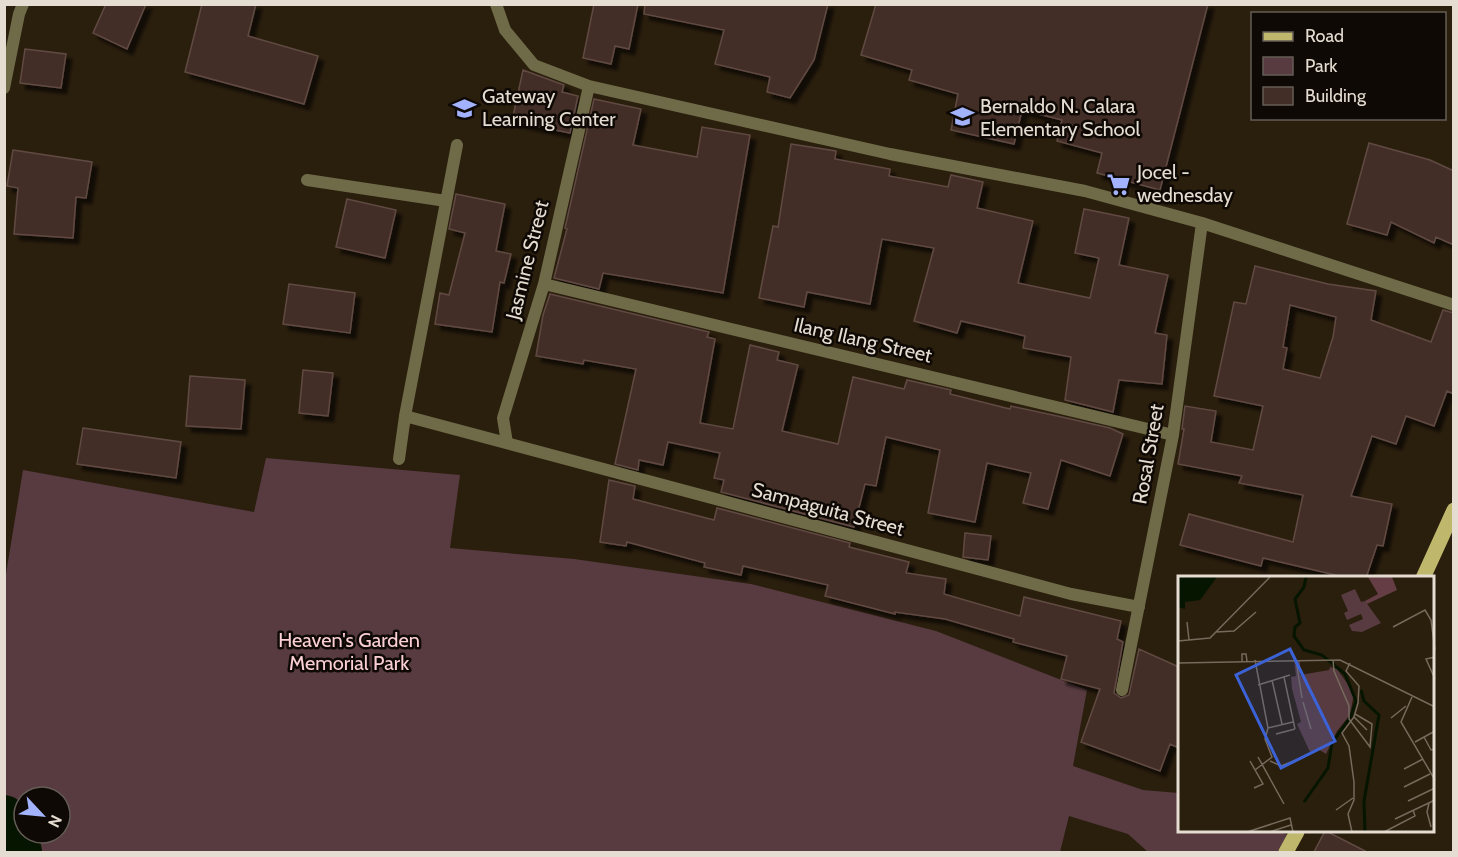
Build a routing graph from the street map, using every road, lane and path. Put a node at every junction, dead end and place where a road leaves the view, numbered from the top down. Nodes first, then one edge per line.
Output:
1 (23, 4) edge
2 (496, 4) edge
3 (589, 86) junction
4 (4, 88) edge
5 (457, 146) dead end
6 (307, 180) dead end
7 (446, 201) junction
8 (1202, 223) junction
9 (544, 284) junction
10 (1454, 305) edge
11 (405, 416) junction
12 (1173, 435) junction
13 (507, 442) junction
14 (399, 459) dead end
15 (1454, 510) edge
16 (1424, 576) edge
17 (1139, 607) junction
18 (1122, 690) dead end
19 (1296, 833) edge
20 (1286, 852) edge

1 - 4 street
2 - 3 street
3 - 8 street
3 - 9 street, Jasmine Street
5 - 7 street
6 - 7 street
7 - 11 street
8 - 10 street
8 - 12 street, Rosal Street
9 - 12 street, Ilang Ilang Street
9 - 13 street, Jasmine Street
11 - 13 street, Sampaguita Street
11 - 14 street
12 - 17 street, Rosal Street
13 - 17 street, Sampaguita Street
15 - 16 main road
17 - 18 street, Rosal Street
19 - 20 main road

